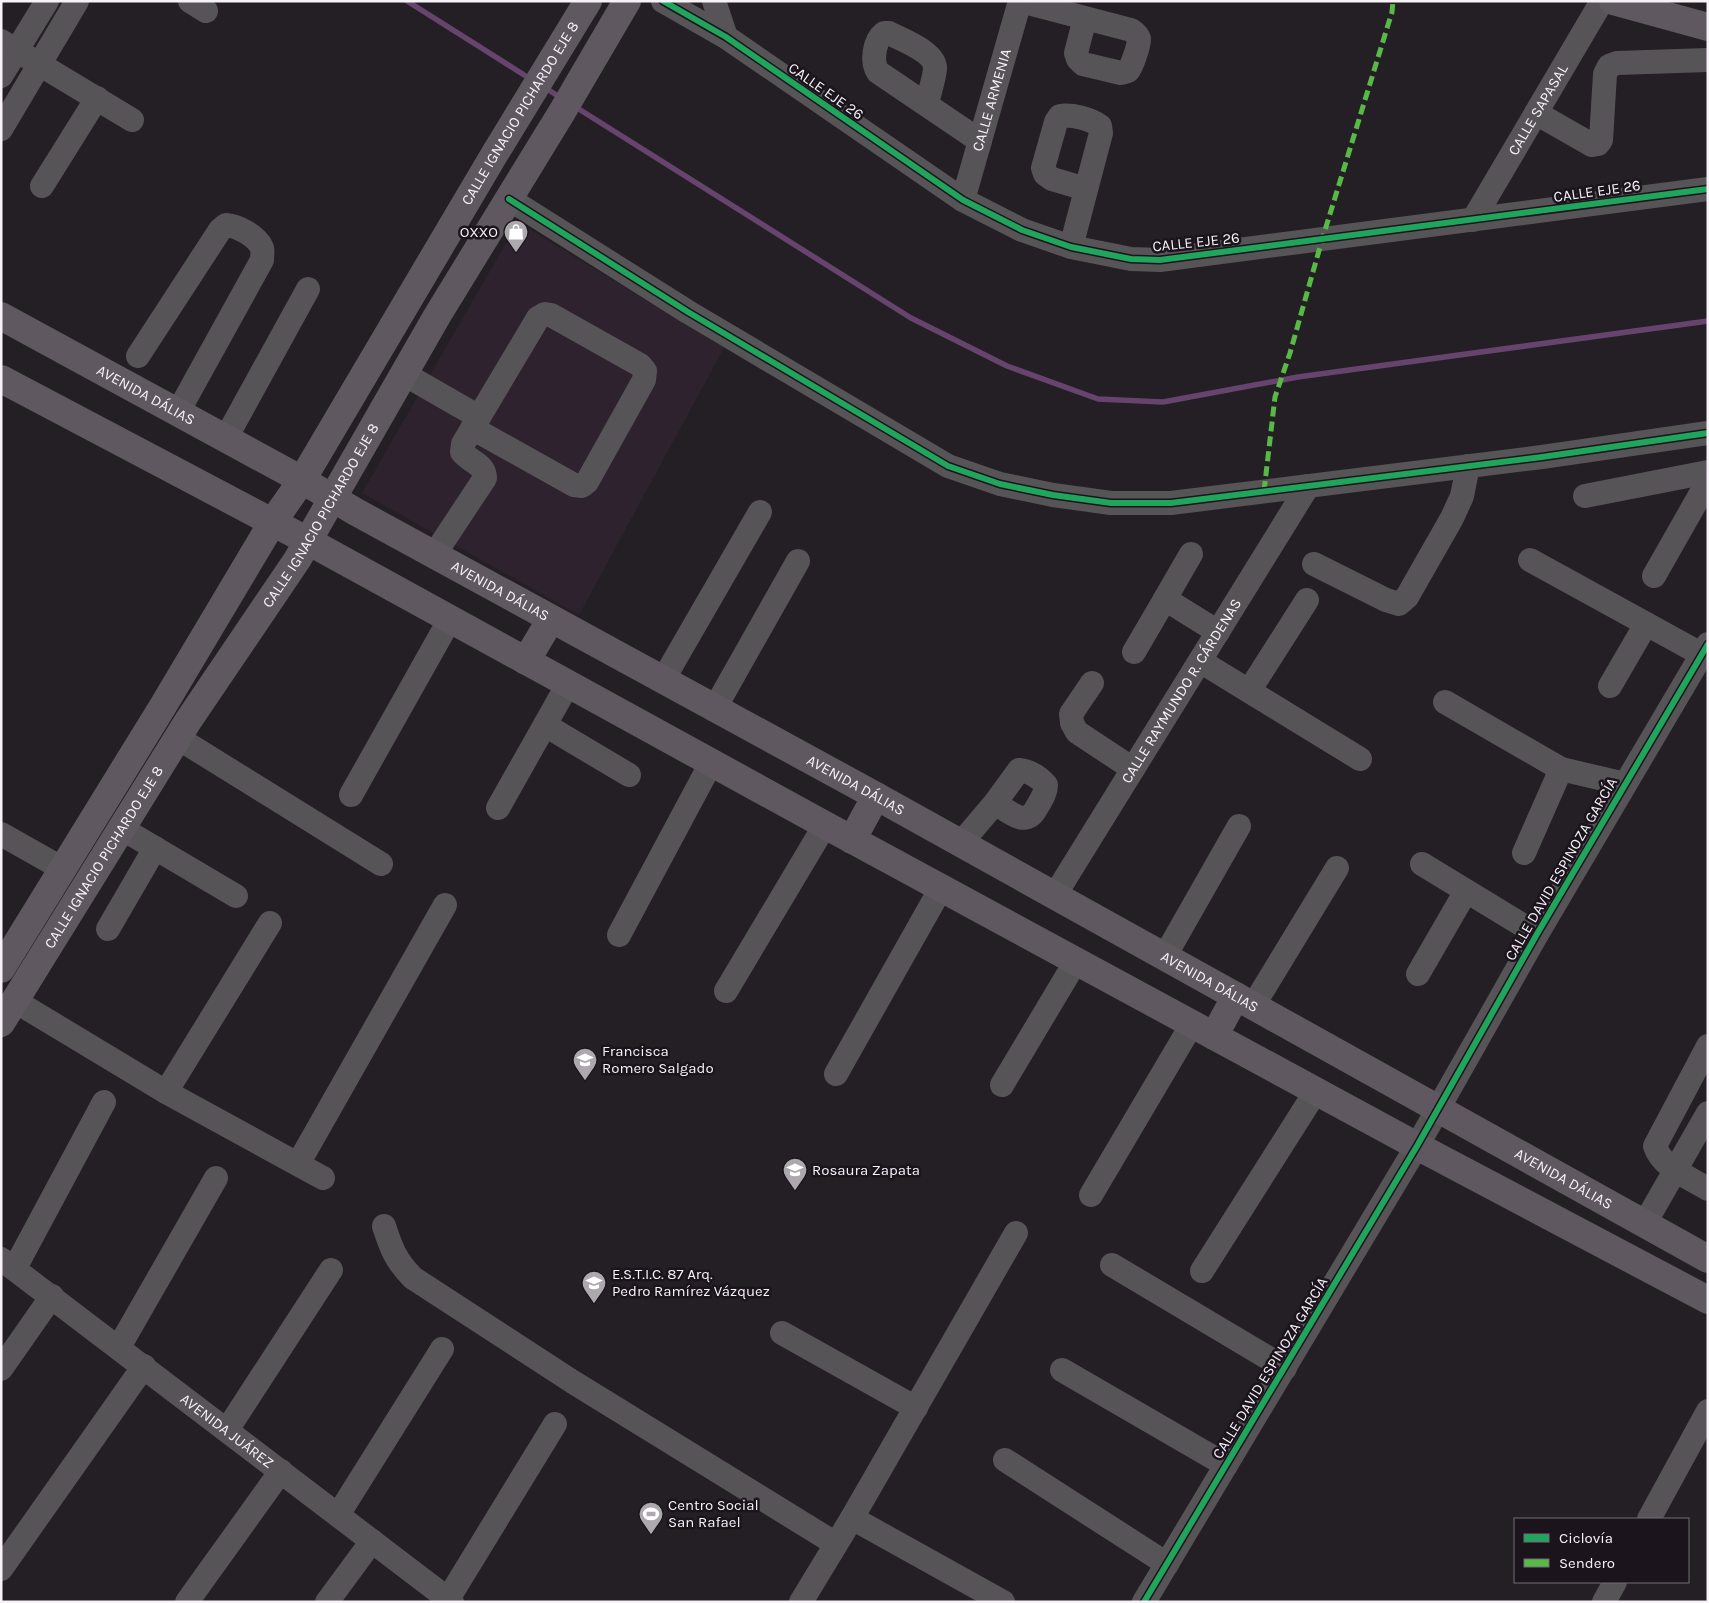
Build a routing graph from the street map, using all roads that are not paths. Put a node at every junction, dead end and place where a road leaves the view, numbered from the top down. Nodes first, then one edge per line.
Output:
1 (47, 1) edge
2 (77, 1) edge
3 (588, 1) edge
4 (663, 1) edge
5 (714, 1) edge
6 (1020, 1) edge
7 (1602, 1) edge
8 (1613, 1) edge
9 (630, 2) edge
10 (1085, 18) dead end
11 (1708, 27) edge
12 (726, 37) junction
13 (9, 46) edge
14 (1708, 60) edge
15 (40, 64) junction
16 (1, 76) edge
17 (97, 98) junction
18 (927, 104) dead end
19 (1536, 113) junction
20 (132, 120) dead end
21 (1, 129) edge
22 (980, 141) junction
23 (42, 186) dead end
24 (1086, 189) dead end
25 (1708, 189) edge
26 (509, 199) junction
27 (963, 200) junction
28 (1474, 220) junction
29 (1071, 247) junction
30 (308, 289) dead end
31 (409, 301) junction
32 (1, 316) edge
33 (437, 316) junction
34 (138, 356) dead end
35 (404, 374) junction
36 (3, 383) edge
37 (178, 412) junction
38 (476, 422) junction
39 (1707, 435) edge
40 (226, 438) junction
41 (1468, 466) junction
42 (1708, 472) edge
43 (302, 480) junction
44 (1708, 481) edge
45 (1308, 486) junction
46 (1585, 496) dead end
47 (332, 499) junction
48 (760, 512) dead end
49 (272, 523) junction
50 (308, 541) junction
51 (1191, 554) dead end
52 (434, 555) junction
53 (1530, 560) dead end
54 (798, 561) dead end
55 (1314, 564) dead end
56 (1654, 576) dead end
57 (1164, 599) junction
58 (1307, 600) dead end
59 (551, 618) junction
60 (450, 619) junction
61 (1646, 624) junction
62 (1218, 632) junction
63 (1705, 649) edge
64 (1134, 652) dead end
65 (526, 661) junction
66 (1200, 661) junction
67 (663, 680) junction
68 (1092, 683) dead end
69 (568, 684) junction
70 (1610, 686) dead end
71 (1249, 691) junction
72 (1446, 702) dead end
73 (715, 708) junction
74 (545, 725) junction
75 (178, 738) junction
76 (1360, 759) dead end
77 (711, 763) junction
78 (1133, 769) junction
79 (1562, 769) junction
80 (629, 775) dead end
81 (1625, 784) junction
82 (352, 795) dead end
83 (876, 796) junction
84 (995, 803) dead end
85 (498, 808) dead end
86 (825, 825) junction
87 (1239, 826) dead end
88 (121, 828) junction
89 (1, 834) edge
90 (852, 840) junction
91 (961, 843) junction
92 (155, 848) junction
93 (1524, 852) dead end
94 (381, 864) dead end
95 (1422, 864) dead end
96 (1338, 868) dead end
97 (63, 869) junction
98 (941, 888) junction
99 (1466, 891) junction
100 (1055, 895) junction
101 (236, 896) dead end
102 (445, 905) dead end
103 (270, 923) dead end
104 (108, 929) dead end
105 (1537, 934) junction
106 (619, 935) dead end
107 (1165, 956) junction
108 (1076, 961) junction
109 (1, 969) edge
110 (1418, 974) dead end
111 (726, 991) dead end
112 (1245, 1001) junction
113 (8, 1012) edge
114 (1203, 1030) junction
115 (1708, 1046) edge
116 (836, 1074) dead end
117 (1002, 1085) dead end
118 (1316, 1091) junction
119 (166, 1092) junction
120 (104, 1102) dead end
121 (1439, 1108) junction
122 (1708, 1113) edge
123 (1417, 1146) junction
124 (298, 1164) junction
125 (1675, 1170) junction
126 (216, 1178) dead end
127 (323, 1178) dead end
128 (1708, 1189) edge
129 (1091, 1195) dead end
130 (1645, 1224) junction
131 (384, 1226) dead end
132 (1016, 1233) dead end
133 (1708, 1259) edge
134 (8, 1263) edge
135 (1112, 1265) dead end
136 (331, 1270) dead end
137 (1202, 1271) dead end
138 (52, 1296) junction
139 (1708, 1300) edge
140 (782, 1333) dead end
141 (119, 1347) junction
142 (442, 1349) dead end
143 (144, 1366) junction
144 (1284, 1368) junction
145 (1, 1369) edge
146 (1062, 1370) dead end
147 (916, 1408) junction
148 (1708, 1411) edge
149 (555, 1424) dead end
150 (227, 1430) junction
151 (1005, 1460) dead end
152 (1226, 1466) junction
153 (281, 1471) junction
154 (338, 1515) junction
155 (852, 1518) junction
156 (1650, 1518) edge
157 (372, 1541) junction
158 (836, 1544) junction
159 (1167, 1564) junction
160 (1, 1569) edge
161 (1614, 1583) edge
162 (450, 1600) edge
163 (187, 1602) edge
164 (327, 1602) edge
165 (801, 1602) edge
166 (1003, 1602) edge
167 (1144, 1602) edge
168 (1604, 1602) edge

1 - 13 street
2 - 15 street
3 - 31 main road, CALLE IGNACIO PICHARDO EJE 8
4 - 12 street, CALLE EJE 26
5 - 12 street
6 - 10 street
6 - 22 street, CALLE ARMENIA
7 - 19 street, CALLE SAPASAL
8 - 11 main road
9 - 26 main road, CALLE IGNACIO PICHARDO EJE 8
12 - 27 street, CALLE EJE 26
13 - 15 street
13 - 16 street
14 - 19 street
15 - 17 street
15 - 21 street
17 - 20 street
17 - 23 street
18 - 22 street
19 - 28 street, CALLE SAPASAL
22 - 27 street, CALLE ARMENIA
24 - 29 street
25 - 28 street, CALLE EJE 26
26 - 33 main road, CALLE IGNACIO PICHARDO EJE 8
26 - 45 street
27 - 29 street, CALLE EJE 26
28 - 29 street, CALLE EJE 26
30 - 40 street
31 - 33 main road
31 - 43 main road, CALLE IGNACIO PICHARDO EJE 8
32 - 37 main road, AVENIDA DÁLIAS
33 - 35 main road, CALLE IGNACIO PICHARDO EJE 8
34 - 37 street
35 - 38 street
35 - 47 main road, CALLE IGNACIO PICHARDO EJE 8
36 - 49 main road
37 - 40 main road, AVENIDA DÁLIAS
38 - 38 street
38 - 52 street
39 - 41 street
40 - 43 main road, AVENIDA DÁLIAS
41 - 45 street
41 - 55 street
42 - 46 street
43 - 47 main road, AVENIDA DÁLIAS
43 - 49 main road, CALLE IGNACIO PICHARDO EJE 8
44 - 56 street
45 - 62 street, CALLE RAYMUNDO R. CÁRDENAS
47 - 50 main road, CALLE IGNACIO PICHARDO EJE 8
47 - 52 main road, AVENIDA DÁLIAS
48 - 67 street
49 - 50 main road
49 - 97 main road, CALLE IGNACIO PICHARDO EJE 8
50 - 60 main road
50 - 75 main road, CALLE IGNACIO PICHARDO EJE 8
51 - 57 street
52 - 59 main road, AVENIDA DÁLIAS
53 - 61 street
54 - 73 street
57 - 62 street
57 - 64 street
58 - 71 street
59 - 65 main road
59 - 67 main road, AVENIDA DÁLIAS
60 - 65 main road
60 - 82 street
61 - 63 street
61 - 70 street
62 - 66 street, CALLE RAYMUNDO R. CÁRDENAS
63 - 81 street, CALLE DAVID ESPINOZA GARCÍA
65 - 69 main road
66 - 71 street
66 - 78 street, CALLE RAYMUNDO R. CÁRDENAS
67 - 73 main road, AVENIDA DÁLIAS
68 - 78 street
69 - 74 street
69 - 77 main road
71 - 76 street
72 - 79 street
73 - 83 main road, AVENIDA DÁLIAS
74 - 80 street
74 - 85 street
75 - 88 main road, CALLE IGNACIO PICHARDO EJE 8
75 - 94 street
77 - 86 main road
77 - 106 street
78 - 100 street, CALLE RAYMUNDO R. CÁRDENAS
79 - 81 street
79 - 93 street
81 - 105 street, CALLE DAVID ESPINOZA GARCÍA
83 - 90 main road
83 - 91 main road, AVENIDA DÁLIAS
84 - 91 street
86 - 90 main road
86 - 111 street
87 - 107 street
88 - 92 street
88 - 113 main road, CALLE IGNACIO PICHARDO EJE 8
89 - 97 street
90 - 98 main road
91 - 100 main road, AVENIDA DÁLIAS
92 - 101 street
92 - 104 street
95 - 99 street
96 - 112 street
97 - 109 main road, CALLE IGNACIO PICHARDO EJE 8
98 - 108 main road
98 - 116 street
99 - 105 street
99 - 110 street
100 - 107 main road, AVENIDA DÁLIAS
102 - 124 street
103 - 119 street
105 - 121 street, CALLE DAVID ESPINOZA GARCÍA
107 - 112 main road, AVENIDA DÁLIAS
108 - 114 main road
108 - 117 street
112 - 114 main road
112 - 121 main road, AVENIDA DÁLIAS
113 - 119 street
114 - 118 main road
114 - 129 street
115 - 125 street
118 - 123 main road
118 - 137 street
119 - 124 street
120 - 134 street
121 - 123 street, CALLE DAVID ESPINOZA GARCÍA
121 - 130 main road, AVENIDA DÁLIAS
122 - 125 street
123 - 139 main road
123 - 144 street, CALLE DAVID ESPINOZA GARCÍA
124 - 127 street
125 - 128 street
125 - 130 street
126 - 141 street
130 - 133 main road, AVENIDA DÁLIAS
131 - 158 street
132 - 147 street
134 - 138 street, AVENIDA JUÁREZ
135 - 144 street
136 - 150 street
138 - 141 street, AVENIDA JUÁREZ
138 - 145 street
140 - 147 street
141 - 143 street, AVENIDA JUÁREZ
142 - 154 street
143 - 150 street, AVENIDA JUÁREZ
143 - 160 street
144 - 152 street, CALLE DAVID ESPINOZA GARCÍA
146 - 152 street
147 - 155 street
148 - 156 street
149 - 162 street
150 - 153 street, AVENIDA JUÁREZ
151 - 159 street
152 - 159 street, CALLE DAVID ESPINOZA GARCÍA
153 - 154 street, AVENIDA JUÁREZ
153 - 163 street
154 - 157 street, AVENIDA JUÁREZ
155 - 158 street
155 - 166 street
157 - 162 street, AVENIDA JUÁREZ
157 - 164 street
158 - 165 street
159 - 167 street, CALLE DAVID ESPINOZA GARCÍA
161 - 168 street

